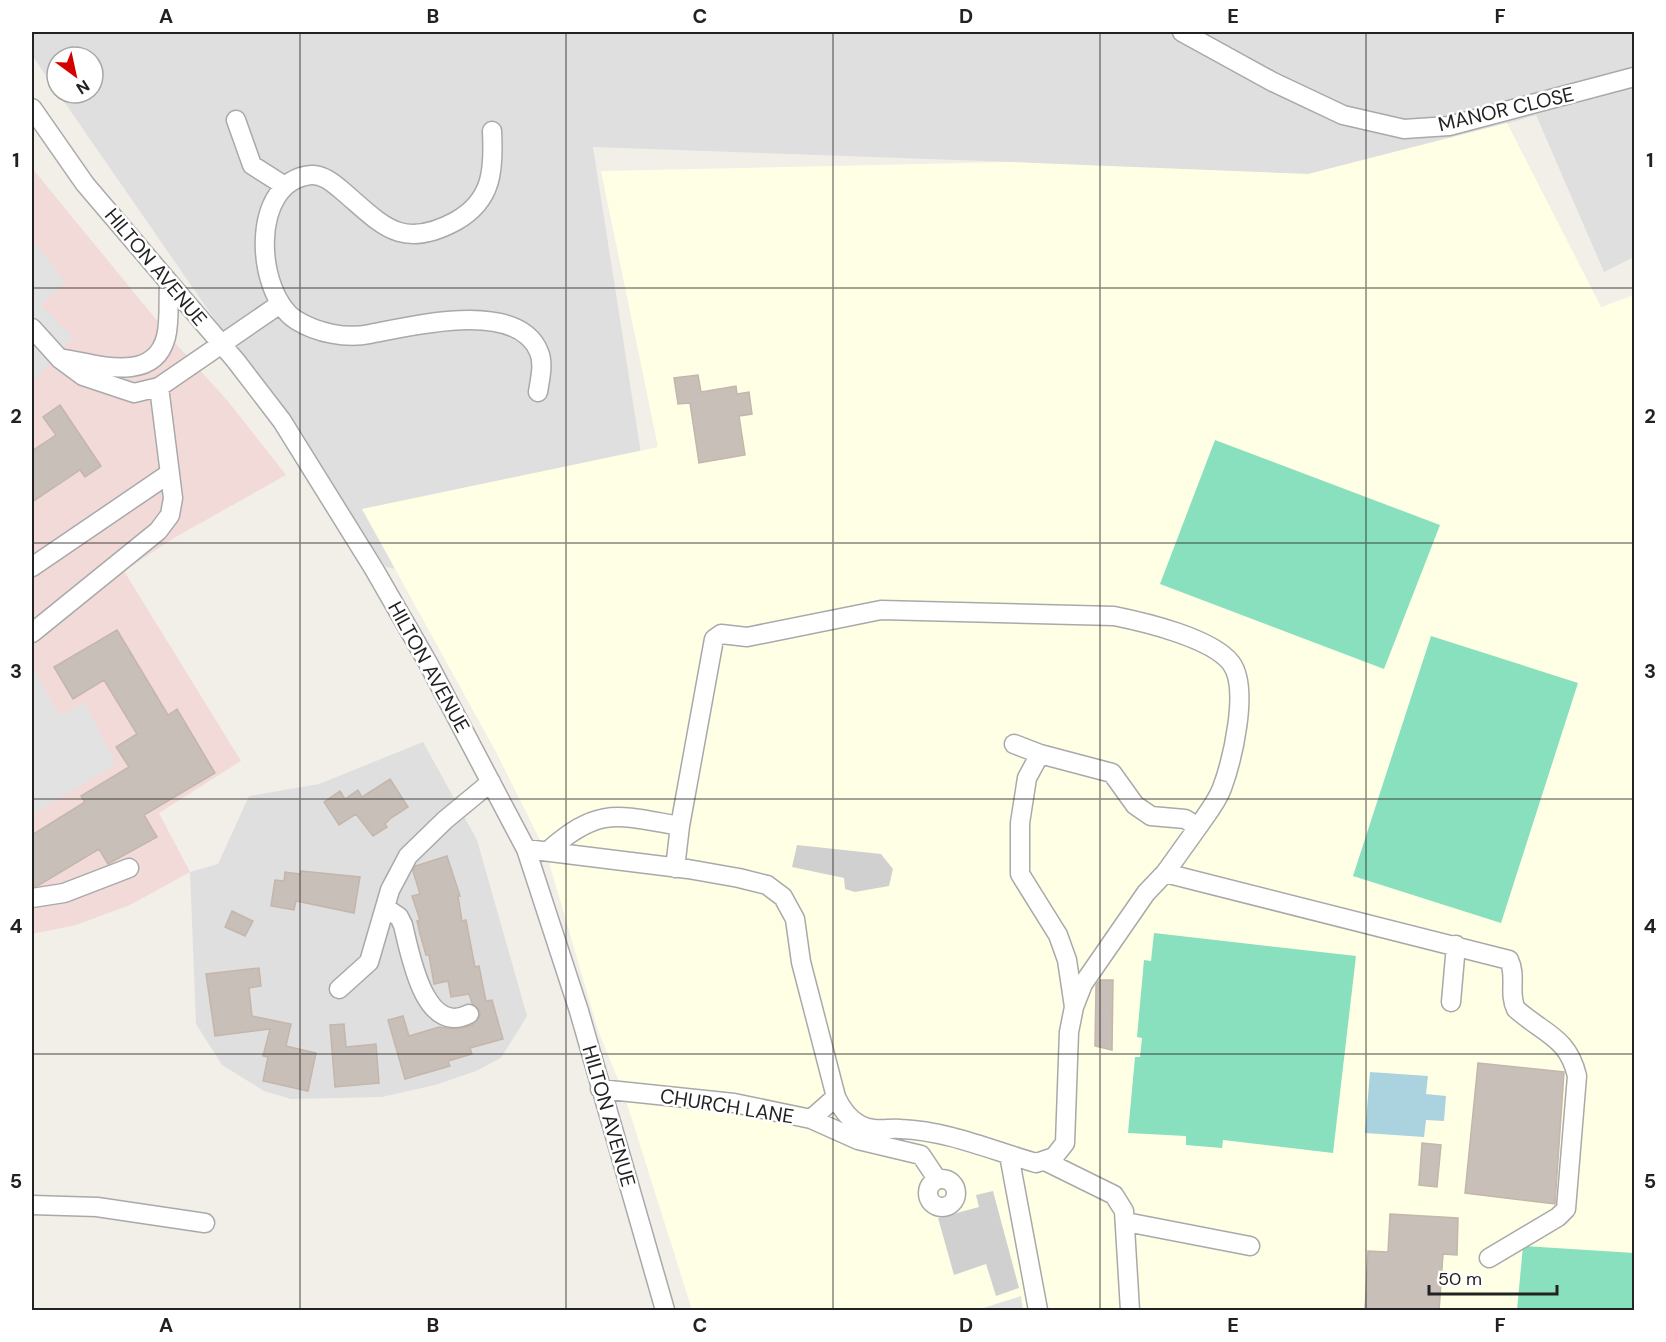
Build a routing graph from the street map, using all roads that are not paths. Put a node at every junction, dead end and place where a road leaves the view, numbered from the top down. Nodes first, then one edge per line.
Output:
1 (1182, 32) edge
2 (1635, 77) edge
3 (32, 108) edge
4 (236, 120) dead end
5 (492, 131) dead end
6 (285, 186) junction
7 (169, 285) junction
8 (280, 304) junction
9 (32, 327) edge
10 (222, 343) junction
11 (60, 359) junction
12 (159, 387) junction
13 (538, 392) dead end
14 (170, 473) junction
15 (32, 567) edge
16 (32, 633) edge
17 (1014, 744) dead end
18 (1040, 754) junction
19 (491, 782) junction
20 (680, 826) junction
21 (1198, 827) junction
22 (526, 849) junction
23 (548, 851) junction
24 (129, 868) dead end
25 (675, 868) junction
26 (1165, 873) junction
27 (32, 898) edge
28 (386, 908) junction
29 (1456, 945) junction
30 (339, 989) dead end
31 (1451, 1002) dead end
32 (1074, 1007) junction
33 (469, 1014) dead end
34 (600, 1089) junction
35 (836, 1097) junction
36 (810, 1119) junction
37 (1009, 1155) junction
38 (1045, 1161) junction
39 (937, 1179) dead end
40 (32, 1205) edge
41 (1126, 1222) junction
42 (205, 1223) dead end
43 (1250, 1246) dead end
44 (1489, 1258) dead end
45 (665, 1311) edge
46 (1038, 1311) edge
47 (1130, 1311) edge

1 - 2 street, MANOR CLOSE
3 - 7 street, HILTON AVENUE
4 - 6 street
5 - 6 street
6 - 8 street
7 - 10 street, HILTON AVENUE
7 - 11 street
8 - 10 street
8 - 13 street
9 - 11 street
10 - 12 street
10 - 19 street, HILTON AVENUE
11 - 12 street
12 - 14 street
14 - 15 street
14 - 16 street
17 - 18 street
18 - 21 street
18 - 32 street
19 - 22 street, HILTON AVENUE
19 - 28 street
20 - 21 street
20 - 23 street
20 - 25 street
21 - 26 street
22 - 23 street
22 - 34 street, HILTON AVENUE
23 - 25 street
24 - 27 street
25 - 35 street
26 - 29 street
26 - 32 street
28 - 30 street
28 - 33 street
29 - 31 street
29 - 44 street
32 - 38 street
34 - 36 street, CHURCH LANE
34 - 45 street, HILTON AVENUE
35 - 36 street
35 - 37 street
36 - 39 street, CHURCH LANE
37 - 38 street
37 - 46 street
38 - 41 street
40 - 42 street
41 - 43 street
41 - 47 street

